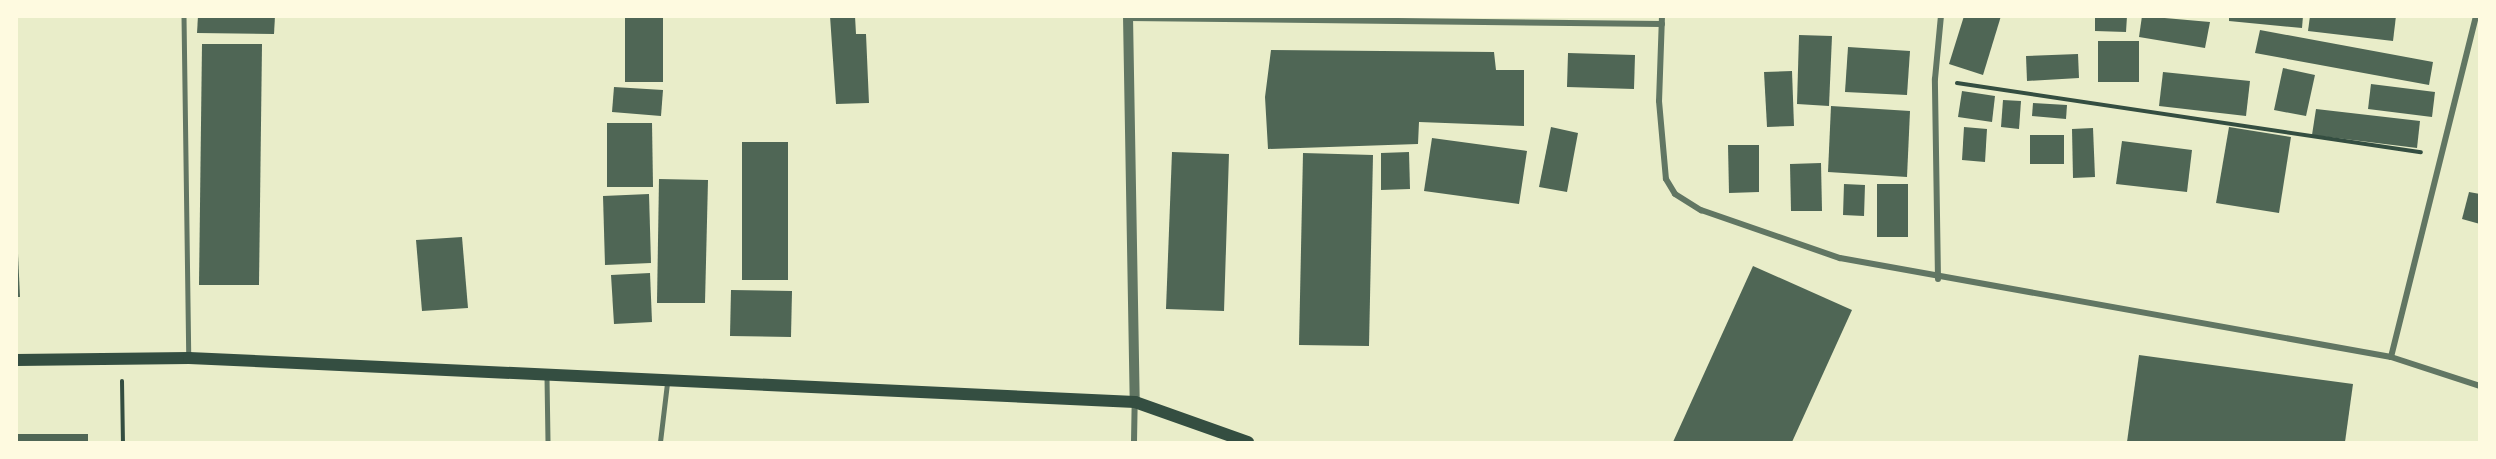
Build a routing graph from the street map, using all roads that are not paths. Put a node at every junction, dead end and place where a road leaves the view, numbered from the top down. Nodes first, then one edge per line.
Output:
1 (184, 16) edge
2 (1941, 16) edge
3 (2476, 16) edge
4 (1128, 17) edge
5 (1662, 20) edge
6 (1938, 279) junction
7 (2391, 357) junction
8 (189, 358) junction
9 (16, 360) edge
10 (547, 377) junction
11 (667, 383) junction
12 (2480, 386) edge
13 (1135, 402) junction
14 (548, 442) edge
15 (660, 442) edge
16 (1134, 442) edge
17 (1248, 442) edge

1 - 8 lane
2 - 6 street
3 - 7 street
4 - 5 street
4 - 13 street
5 - 6 street
6 - 7 street
7 - 12 street
8 - 9 main road
8 - 10 main road
10 - 11 main road
10 - 14 lane
11 - 13 main road
11 - 15 lane
13 - 16 street
13 - 17 main road

